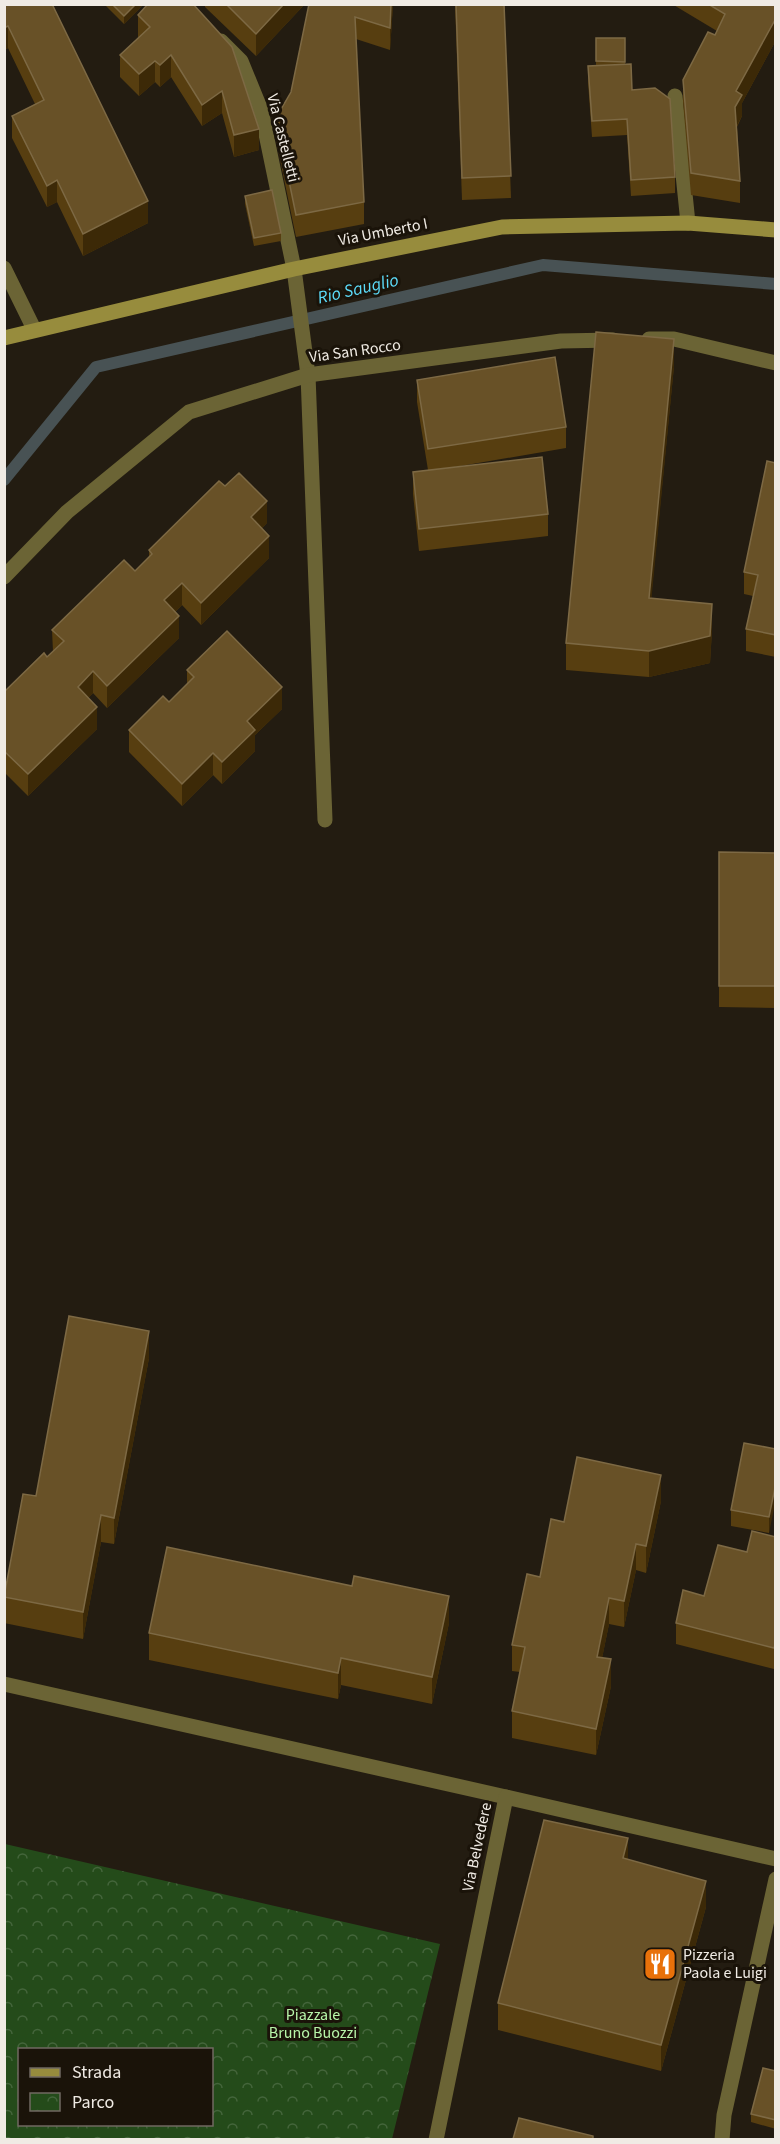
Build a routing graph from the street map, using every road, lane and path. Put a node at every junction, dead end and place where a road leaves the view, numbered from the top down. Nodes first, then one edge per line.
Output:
1 (208, 29) edge
2 (675, 96) dead end
3 (688, 223) junction
4 (776, 230) edge
5 (4, 268) edge
6 (294, 269) junction
7 (34, 329) junction
8 (4, 338) edge
9 (776, 363) edge
10 (308, 375) junction
11 (4, 577) edge
12 (325, 820) dead end
13 (4, 1684) edge
14 (506, 1797) junction
15 (776, 1859) edge
16 (776, 1879) edge
17 (436, 2139) edge
18 (722, 2139) edge

1 - 6 street, Via Castelletti
2 - 3 street
3 - 4 street, Via Umberto I
3 - 6 street, Via Umberto I
5 - 7 street
6 - 7 street, Via Umberto I
6 - 10 street, Via Castelletti
7 - 8 street, Via Umberto I
9 - 10 street, Via San Rocco
10 - 11 street, Via San Rocco
10 - 12 street, Via Castelletti
13 - 14 street
14 - 15 street, Via Belvedere
14 - 17 street, Via Belvedere
16 - 18 street

